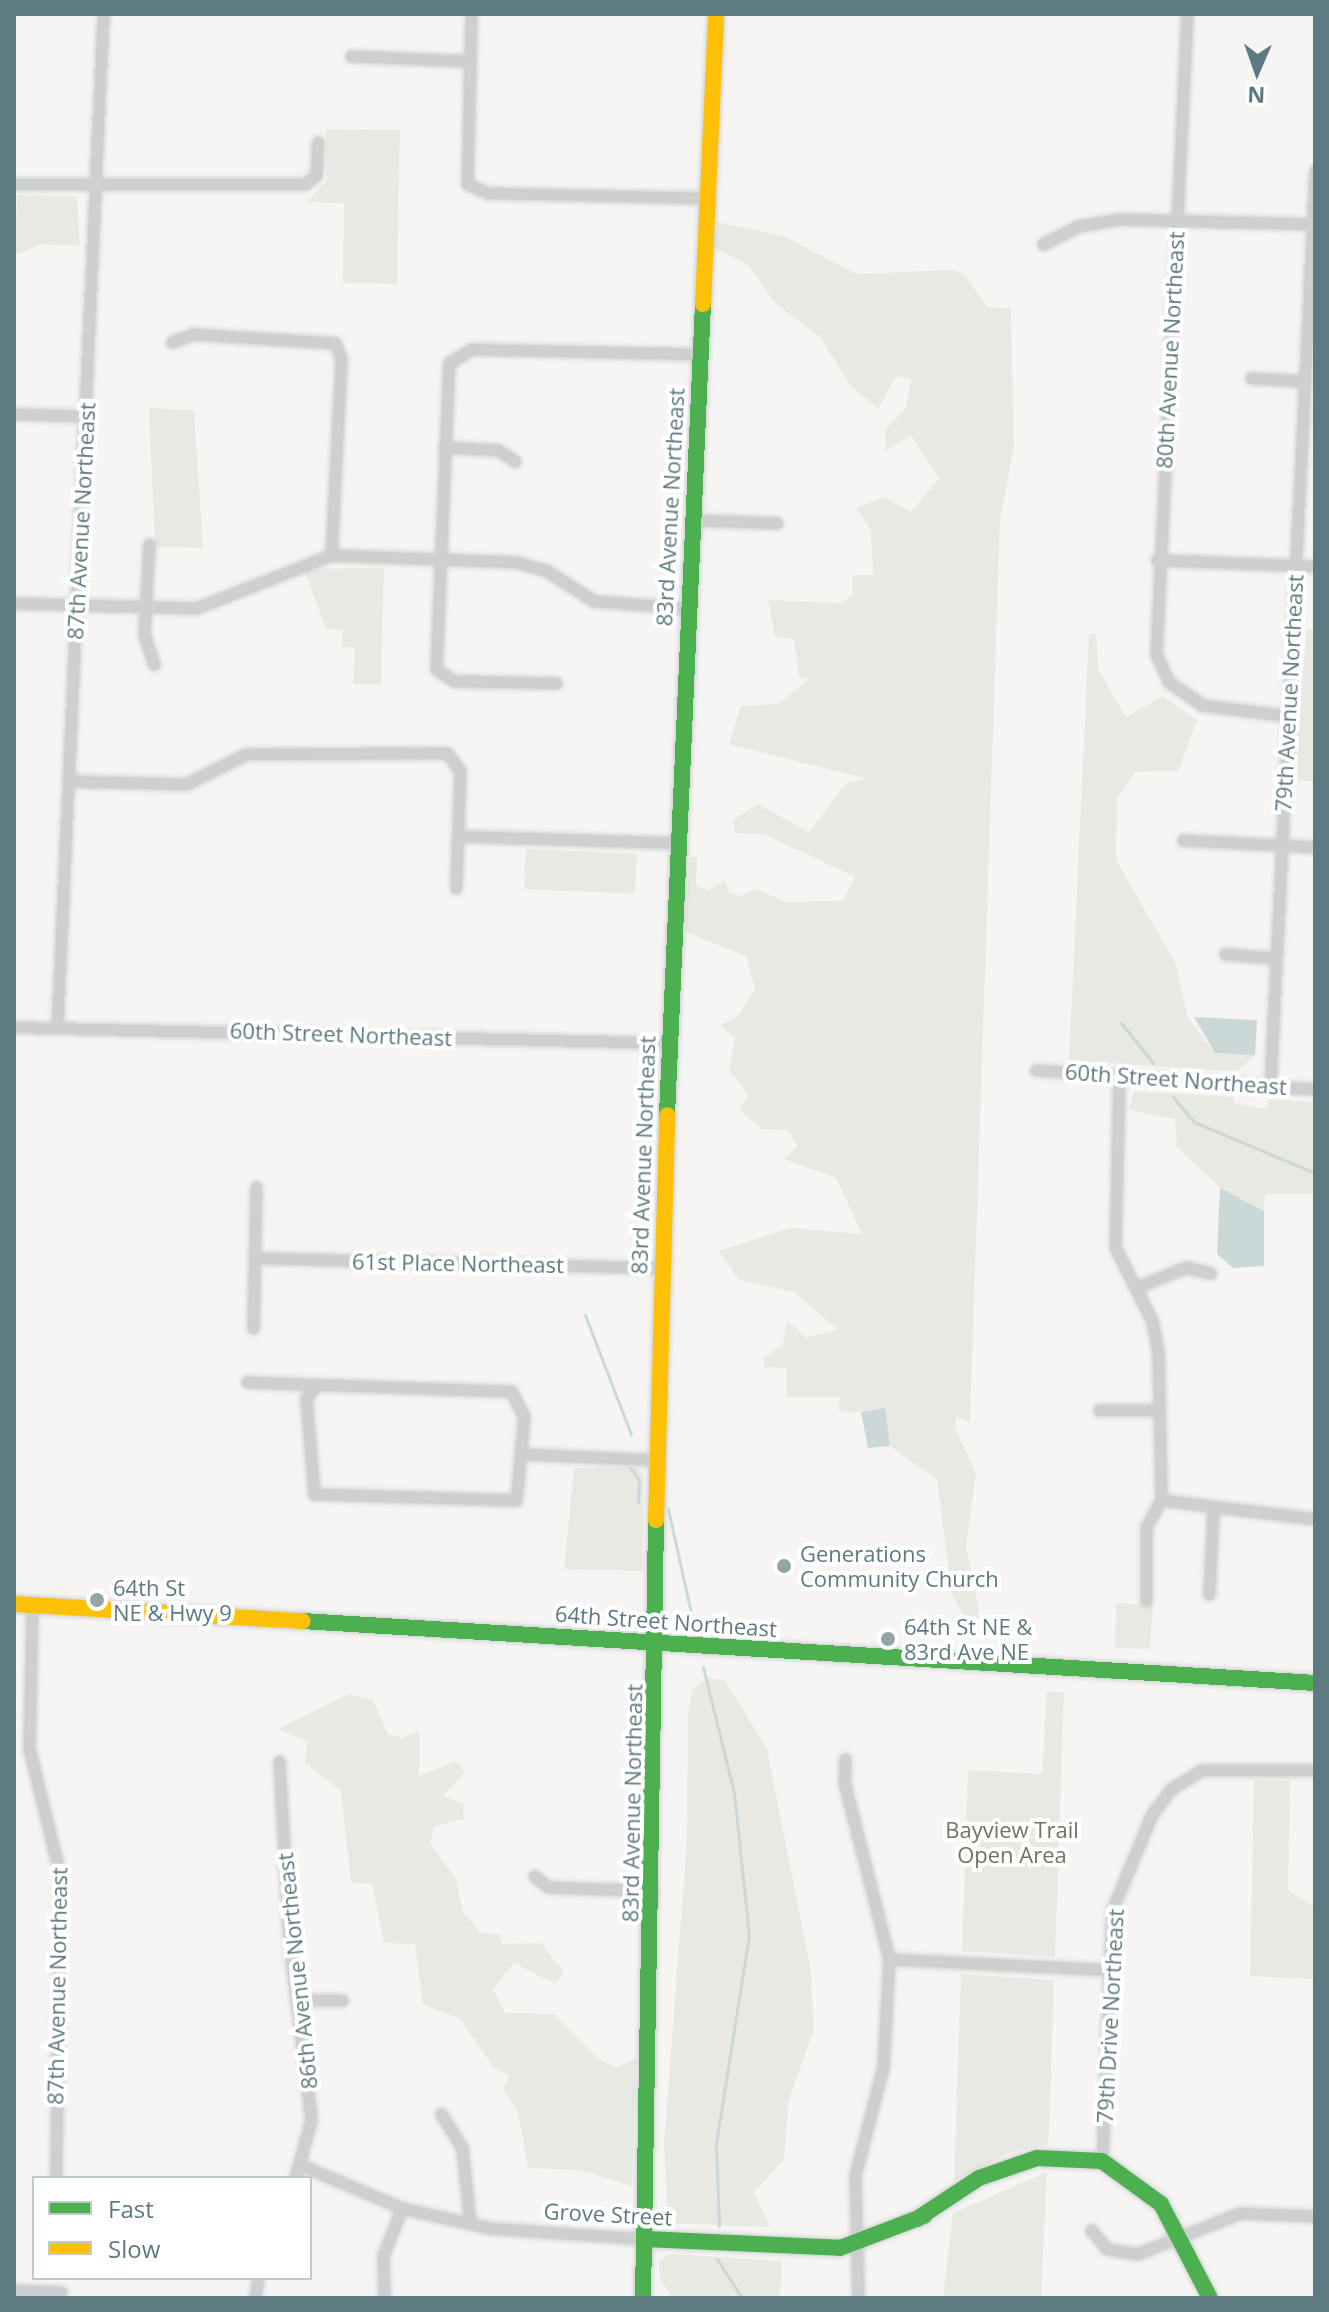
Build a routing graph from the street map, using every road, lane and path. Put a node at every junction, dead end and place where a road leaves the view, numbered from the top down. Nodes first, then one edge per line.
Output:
1 (103, 14) edge
2 (471, 14) edge
3 (716, 14) edge
4 (1187, 14) edge
5 (351, 56) dead end
6 (469, 61) junction
7 (318, 142) dead end
8 (1315, 171) edge
9 (14, 184) edge
10 (96, 187) junction
11 (705, 198) junction
12 (1176, 220) junction
13 (1314, 224) edge
14 (1043, 244) dead end
15 (172, 342) dead end
16 (700, 354) junction
17 (1251, 378) dead end
18 (1305, 381) junction
19 (14, 414) edge
20 (86, 416) junction
21 (444, 447) junction
22 (515, 461) dead end
23 (692, 520) junction
24 (777, 523) dead end
25 (149, 544) dead end
26 (331, 555) junction
27 (439, 559) junction
28 (1157, 560) junction
29 (1295, 565) junction
30 (1315, 566) edge
31 (14, 603) edge
32 (77, 605) junction
33 (146, 607) junction
34 (687, 608) junction
35 (154, 664) dead end
36 (556, 683) dead end
37 (1288, 716) junction
38 (69, 781) junction
39 (458, 836) junction
40 (1183, 840) dead end
41 (675, 843) junction
42 (1281, 845) junction
43 (1315, 847) edge
44 (456, 888) dead end
45 (1225, 954) dead end
46 (1275, 958) junction
47 (14, 1027) edge
48 (57, 1028) junction
49 (669, 1043) junction
50 (1036, 1070) dead end
51 (1119, 1074) junction
52 (1270, 1086) junction
53 (1315, 1089) edge
54 (256, 1187) dead end
55 (255, 1258) junction
56 (660, 1268) junction
57 (1210, 1273) dead end
58 (1135, 1288) junction
59 (253, 1328) dead end
60 (247, 1382) dead end
61 (313, 1389) junction
62 (1099, 1410) dead end
63 (1158, 1410) junction
64 (523, 1454) junction
65 (658, 1460) junction
66 (1161, 1500) junction
67 (1213, 1509) junction
68 (1315, 1519) edge
69 (1209, 1594) dead end
70 (1146, 1600) dead end
71 (14, 1604) edge
72 (32, 1606) junction
73 (656, 1642) junction
74 (1315, 1683) edge
75 (845, 1759) dead end
76 (279, 1761) dead end
77 (1315, 1770) edge
78 (534, 1876) dead end
79 (653, 1891) junction
80 (889, 1959) junction
81 (1110, 1970) junction
82 (297, 2000) junction
83 (342, 2000) dead end
84 (441, 2114) dead end
85 (1102, 2161) junction
86 (303, 2166) junction
87 (56, 2176) edge
88 (296, 2176) edge
89 (402, 2208) junction
90 (1315, 2216) edge
91 (470, 2223) junction
92 (1091, 2230) dead end
93 (1182, 2237) junction
94 (645, 2239) junction
95 (861, 2245) junction
96 (14, 2290) edge
97 (60, 2295) edge
98 (384, 2298) edge
99 (643, 2298) edge
100 (858, 2298) edge
101 (1210, 2298) edge

1 - 10 street, 87th Avenue Northeast
2 - 6 street
3 - 11 street, 83rd Avenue Northeast
4 - 12 street, 80th Avenue Northeast
5 - 6 street
6 - 11 street
7 - 10 street
8 - 13 street, 79th Avenue Northeast
9 - 10 street
10 - 20 street, 87th Avenue Northeast
11 - 16 street, 83rd Avenue Northeast
12 - 13 street
12 - 14 street
12 - 28 street, 80th Avenue Northeast
13 - 18 street, 79th Avenue Northeast
15 - 26 street
16 - 21 street
16 - 23 street, 83rd Avenue Northeast
17 - 18 street
18 - 29 street, 79th Avenue Northeast
19 - 20 street
20 - 32 street, 87th Avenue Northeast
21 - 22 street
21 - 27 street
23 - 24 street
23 - 34 street, 83rd Avenue Northeast
25 - 33 street
26 - 27 street
26 - 33 street
27 - 34 street
27 - 36 street
28 - 29 street
28 - 37 street, 80th Avenue Northeast
29 - 30 street
29 - 37 street, 79th Avenue Northeast
31 - 32 street
32 - 33 street
32 - 38 street, 87th Avenue Northeast
33 - 35 street
34 - 41 street, 83rd Avenue Northeast
37 - 42 street, 79th Avenue Northeast
38 - 39 street
38 - 48 street, 87th Avenue Northeast
39 - 41 street
39 - 44 street
40 - 42 street
41 - 49 street, 83rd Avenue Northeast
42 - 43 street
42 - 46 street, 79th Avenue Northeast
45 - 46 street
46 - 52 street, 79th Avenue Northeast
47 - 48 street, 60th Street Northeast
48 - 49 street, 60th Street Northeast
49 - 56 street, 83rd Avenue Northeast
50 - 51 street, 60th Street Northeast
51 - 52 street, 60th Street Northeast
51 - 58 street
52 - 53 street, 60th Street Northeast
54 - 55 street
55 - 56 street, 61st Place Northeast
55 - 59 street
56 - 65 street, 83rd Avenue Northeast
57 - 58 street
58 - 63 street
60 - 61 street
61 - 64 street
61 - 64 street
62 - 63 street
63 - 66 street
64 - 65 street
65 - 73 street, 83rd Avenue Northeast
66 - 67 street
66 - 70 street
67 - 68 street
67 - 69 street
71 - 72 street, 64th Street Northeast
72 - 73 street, 64th Street Northeast
72 - 87 street, 87th Avenue Northeast
73 - 74 street, 64th Street Northeast
73 - 79 street, 83rd Avenue Northeast
75 - 80 street
76 - 82 street, 86th Avenue Northeast
77 - 81 street, 79th Drive Northeast
78 - 79 street
79 - 94 street, 83rd Avenue Northeast
80 - 81 street
80 - 95 street
81 - 85 street, 79th Drive Northeast
82 - 83 street
82 - 86 street, 86th Avenue Northeast
84 - 91 street
85 - 93 street, Grove Street
85 - 95 street, Grove Street
86 - 88 street, 86th Avenue Northeast
86 - 89 street, Grove Street
89 - 91 street, Grove Street
89 - 98 street
90 - 93 street
91 - 94 street, Grove Street
92 - 93 street
93 - 101 street, Grove Street
94 - 95 street, Grove Street
94 - 99 street, 83rd Avenue Northeast
95 - 100 street
96 - 97 street

